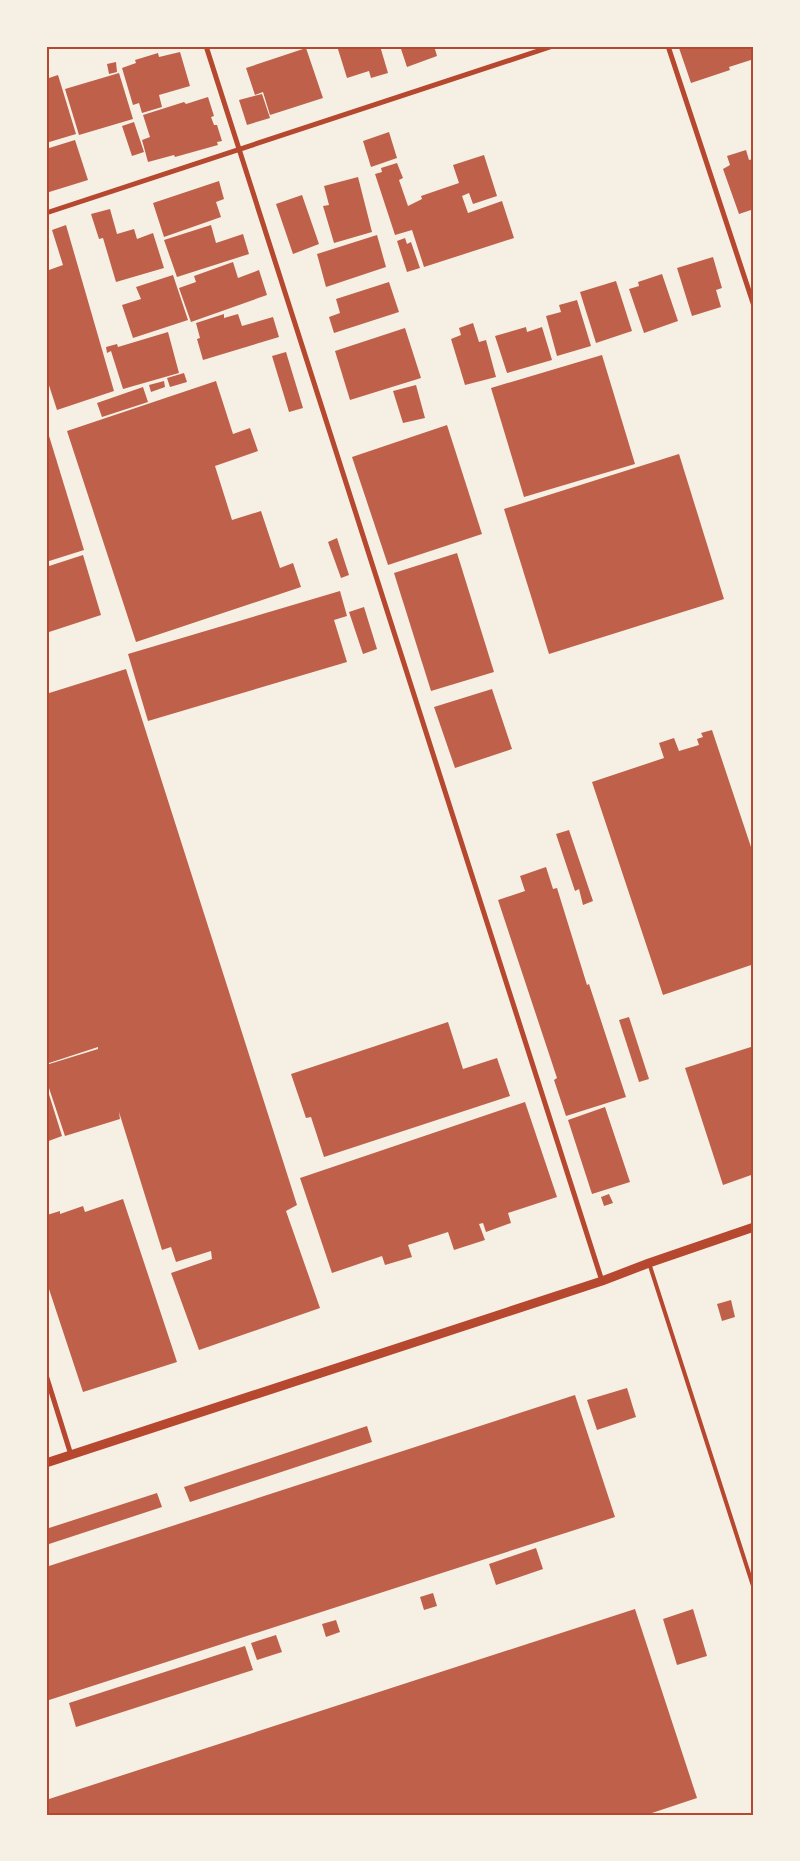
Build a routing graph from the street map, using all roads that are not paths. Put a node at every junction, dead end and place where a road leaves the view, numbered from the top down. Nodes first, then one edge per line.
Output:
1 (206, 46) edge
2 (552, 46) edge
3 (668, 46) edge
4 (239, 149) junction
5 (46, 214) edge
6 (754, 306) edge
7 (754, 1227) edge
8 (649, 1263) junction
9 (602, 1281) junction
10 (46, 1375) edge
11 (71, 1455) junction
12 (46, 1463) edge
13 (754, 1589) edge

1 - 4 street
2 - 4 street
3 - 6 street
4 - 5 street
4 - 9 street
7 - 8 street
8 - 9 street
8 - 13 lane
9 - 11 street
10 - 11 street
11 - 12 street

